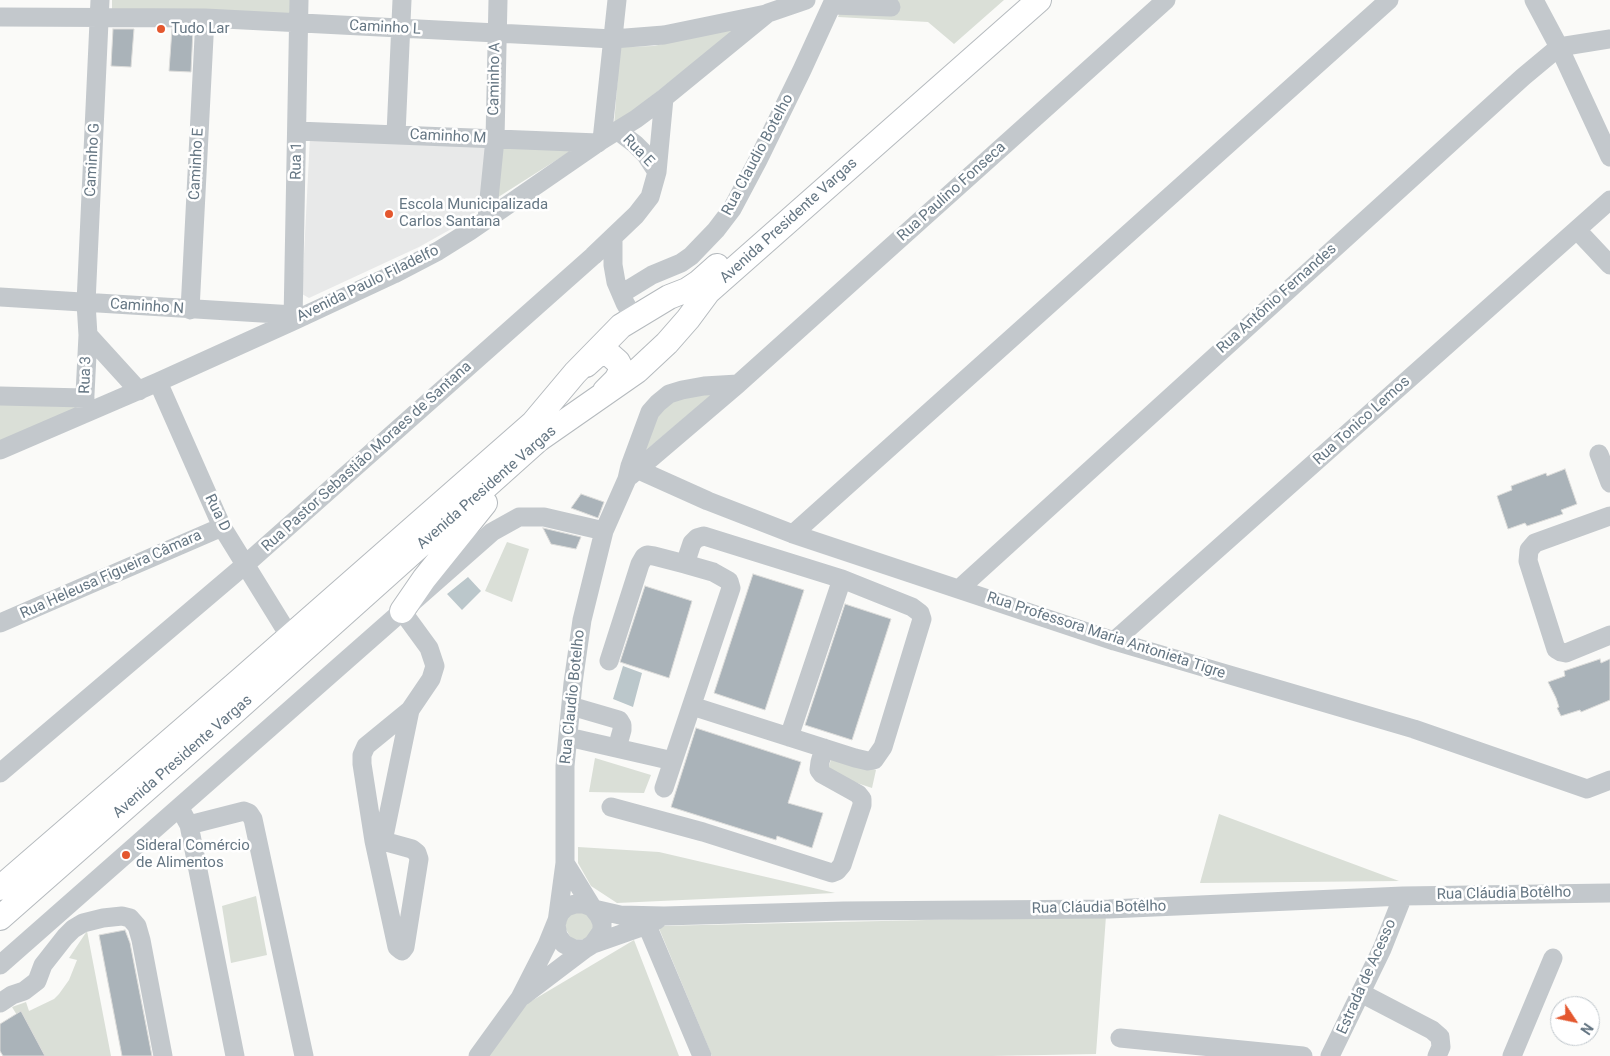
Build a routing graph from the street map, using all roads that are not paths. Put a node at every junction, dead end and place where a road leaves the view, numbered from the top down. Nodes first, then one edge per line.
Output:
1 (300, 0) edge
2 (402, 0) edge
3 (498, 0) edge
4 (617, 0) edge
5 (806, 0) edge
6 (1017, 0) edge
7 (1039, 0) edge
8 (1166, 0) edge
9 (1389, 0) edge
10 (1534, 0) edge
11 (833, 2) edge
12 (891, 7) dead end
13 (100, 8) edge
14 (768, 13) junction
15 (0, 17) edge
16 (205, 18) junction
17 (299, 23) junction
18 (401, 28) junction
19 (496, 34) junction
20 (613, 39) junction
21 (1610, 39) edge
22 (1560, 48) junction
23 (664, 98) junction
24 (298, 131) junction
25 (396, 134) junction
26 (606, 138) junction
27 (495, 139) junction
28 (1610, 157) edge
29 (657, 172) junction
30 (1610, 200) edge
31 (487, 218) junction
32 (1577, 230) junction
33 (613, 238) junction
34 (1610, 265) edge
35 (621, 294) junction
36 (0, 297) edge
37 (86, 303) junction
38 (190, 310) junction
39 (633, 317) junction
40 (294, 318) junction
41 (88, 335) junction
42 (575, 374) junction
43 (158, 382) junction
44 (738, 384) junction
45 (139, 391) junction
46 (0, 396) edge
47 (595, 401) junction
48 (85, 406) junction
49 (0, 450) edge
50 (1599, 454) dead end
51 (521, 456) junction
52 (632, 472) junction
53 (1610, 483) edge
54 (1610, 516) edge
55 (222, 527) junction
56 (604, 531) junction
57 (793, 534) junction
58 (246, 564) junction
59 (685, 564) junction
60 (842, 580) junction
61 (959, 589) junction
62 (402, 611) junction
63 (0, 623) edge
64 (1610, 636) edge
65 (290, 637) junction
66 (1114, 641) junction
67 (609, 662) dead end
68 (571, 706) junction
69 (692, 706) junction
70 (410, 710) junction
71 (568, 736) junction
72 (789, 737) junction
73 (617, 748) junction
74 (824, 748) junction
75 (673, 761) junction
76 (0, 773) edge
77 (1610, 780) edge
78 (664, 788) dead end
79 (178, 807) junction
80 (611, 807) dead end
81 (189, 825) junction
82 (379, 841) junction
83 (564, 863) junction
84 (0, 888) edge
85 (1610, 893) edge
86 (1403, 896) junction
87 (593, 908) junction
88 (0, 918) edge
89 (641, 921) junction
90 (556, 923) junction
91 (22, 946) junction
92 (589, 946) junction
93 (1553, 958) dead end
94 (43, 965) junction
95 (0, 966) edge
96 (1361, 994) junction
97 (520, 998) junction
98 (6, 999) edge
99 (1120, 1038) dead end
100 (163, 1056) edge
101 (235, 1056) edge
102 (304, 1056) edge
103 (478, 1056) edge
104 (691, 1056) edge
105 (702, 1056) edge
106 (1304, 1056) edge
107 (1330, 1056) edge
108 (1437, 1056) edge
109 (1512, 1056) edge

1 - 17 street, Rua 1
2 - 18 street
3 - 19 street, Caminho A
4 - 20 street
5 - 14 street, Avenida Paulo Filadelfo
6 - 39 main road, Avenida Presidente Vargas
7 - 47 main road, Avenida Presidente Vargas
8 - 44 street, Rua Paulino Fonseca
9 - 57 street
10 - 22 street
11 - 12 street
11 - 35 street, Rua Claudio Botelho
13 - 15 street, Caminho L
13 - 16 street, Caminho L
13 - 37 street, Caminho G
14 - 20 street, Caminho L
14 - 23 street, Avenida Paulo Filadelfo
16 - 17 street, Caminho L
16 - 38 street, Caminho E
17 - 18 street, Caminho L
17 - 24 street, Rua 1
18 - 19 street, Caminho L
18 - 25 street
19 - 20 street, Caminho L
19 - 27 street, Caminho A
20 - 26 street
21 - 22 street, Rua Antônio Fernandes
22 - 28 street
22 - 61 street, Rua Antônio Fernandes
23 - 26 street, Avenida Paulo Filadelfo
23 - 29 street, Rua Pastor Sebastião Moraes de Santana
24 - 25 street, Caminho M
24 - 40 street, Rua 1
25 - 27 street, Caminho M
26 - 27 street, Caminho M
26 - 29 street, Rua E
26 - 31 street, Avenida Paulo Filadelfo
27 - 31 street, Caminho A
29 - 33 street, Rua Pastor Sebastião Moraes de Santana
30 - 32 street, Rua Tonico Lemos
31 - 40 street, Avenida Paulo Filadelfo
32 - 34 street
32 - 66 street, Rua Tonico Lemos
33 - 35 street
33 - 58 street, Rua Pastor Sebastião Moraes de Santana
35 - 39 street
36 - 37 street, Caminho N
37 - 38 street, Caminho N
37 - 41 street, Rua 3
38 - 40 street, Caminho N
39 - 42 main road, Avenida Presidente Vargas
40 - 43 street, Avenida Paulo Filadelfo
41 - 45 street, Rua 3
41 - 48 street, Rua 3
42 - 47 main road
42 - 65 main road, Avenida Presidente Vargas
43 - 45 street, Avenida Paulo Filadelfo
43 - 55 street, Rua D
44 - 52 street, Rua Paulino Fonseca
44 - 52 street
45 - 48 street, Avenida Paulo Filadelfo
46 - 48 street
47 - 51 main road, Avenida Presidente Vargas
48 - 49 street, Avenida Paulo Filadelfo
50 - 53 street
51 - 62 main road
51 - 88 main road, Avenida Presidente Vargas
52 - 56 street, Rua Claudio Botelho
52 - 57 street, Rua Professora Maria Antonieta Tigre
54 - 64 street
55 - 58 street, Rua D
55 - 63 street, Rua Heleusa Figueira Câmara
56 - 62 street
56 - 68 street, Rua Claudio Botelho
57 - 61 street, Rua Professora Maria Antonieta Tigre
58 - 65 street, Rua D
58 - 76 street, Rua Pastor Sebastião Moraes de Santana
59 - 60 street
59 - 67 street
59 - 69 street
60 - 72 street
60 - 74 street
61 - 66 street, Rua Professora Maria Antonieta Tigre
62 - 70 street
62 - 79 street
65 - 84 main road, Avenida Presidente Vargas
66 - 77 street, Rua Professora Maria Antonieta Tigre
68 - 71 street, Rua Claudio Botelho
68 - 73 street
69 - 72 street
69 - 75 street
70 - 82 street
70 - 82 street
71 - 73 street
71 - 83 street, Rua Claudio Botelho
72 - 74 street
73 - 75 street
74 - 80 street
75 - 78 street
79 - 81 street
79 - 91 street
81 - 101 street
81 - 102 street
82 - 82 street
83 - 87 street
83 - 90 street, Rua Claudio Botelho
85 - 86 street, Rua Cláudia Botêlho
86 - 89 street, Rua Cláudia Botêlho
86 - 96 street, Estrada de Acesso
87 - 89 street
87 - 90 street
87 - 92 street
89 - 92 street
89 - 104 street
89 - 105 street
90 - 92 street
90 - 97 street, Rua Claudio Botelho
91 - 94 street
91 - 95 street
92 - 97 street
93 - 109 street
94 - 98 street
94 - 100 street
95 - 98 street
96 - 107 street, Estrada de Acesso
96 - 108 street
97 - 103 street, Rua Claudio Botelho
99 - 106 street

